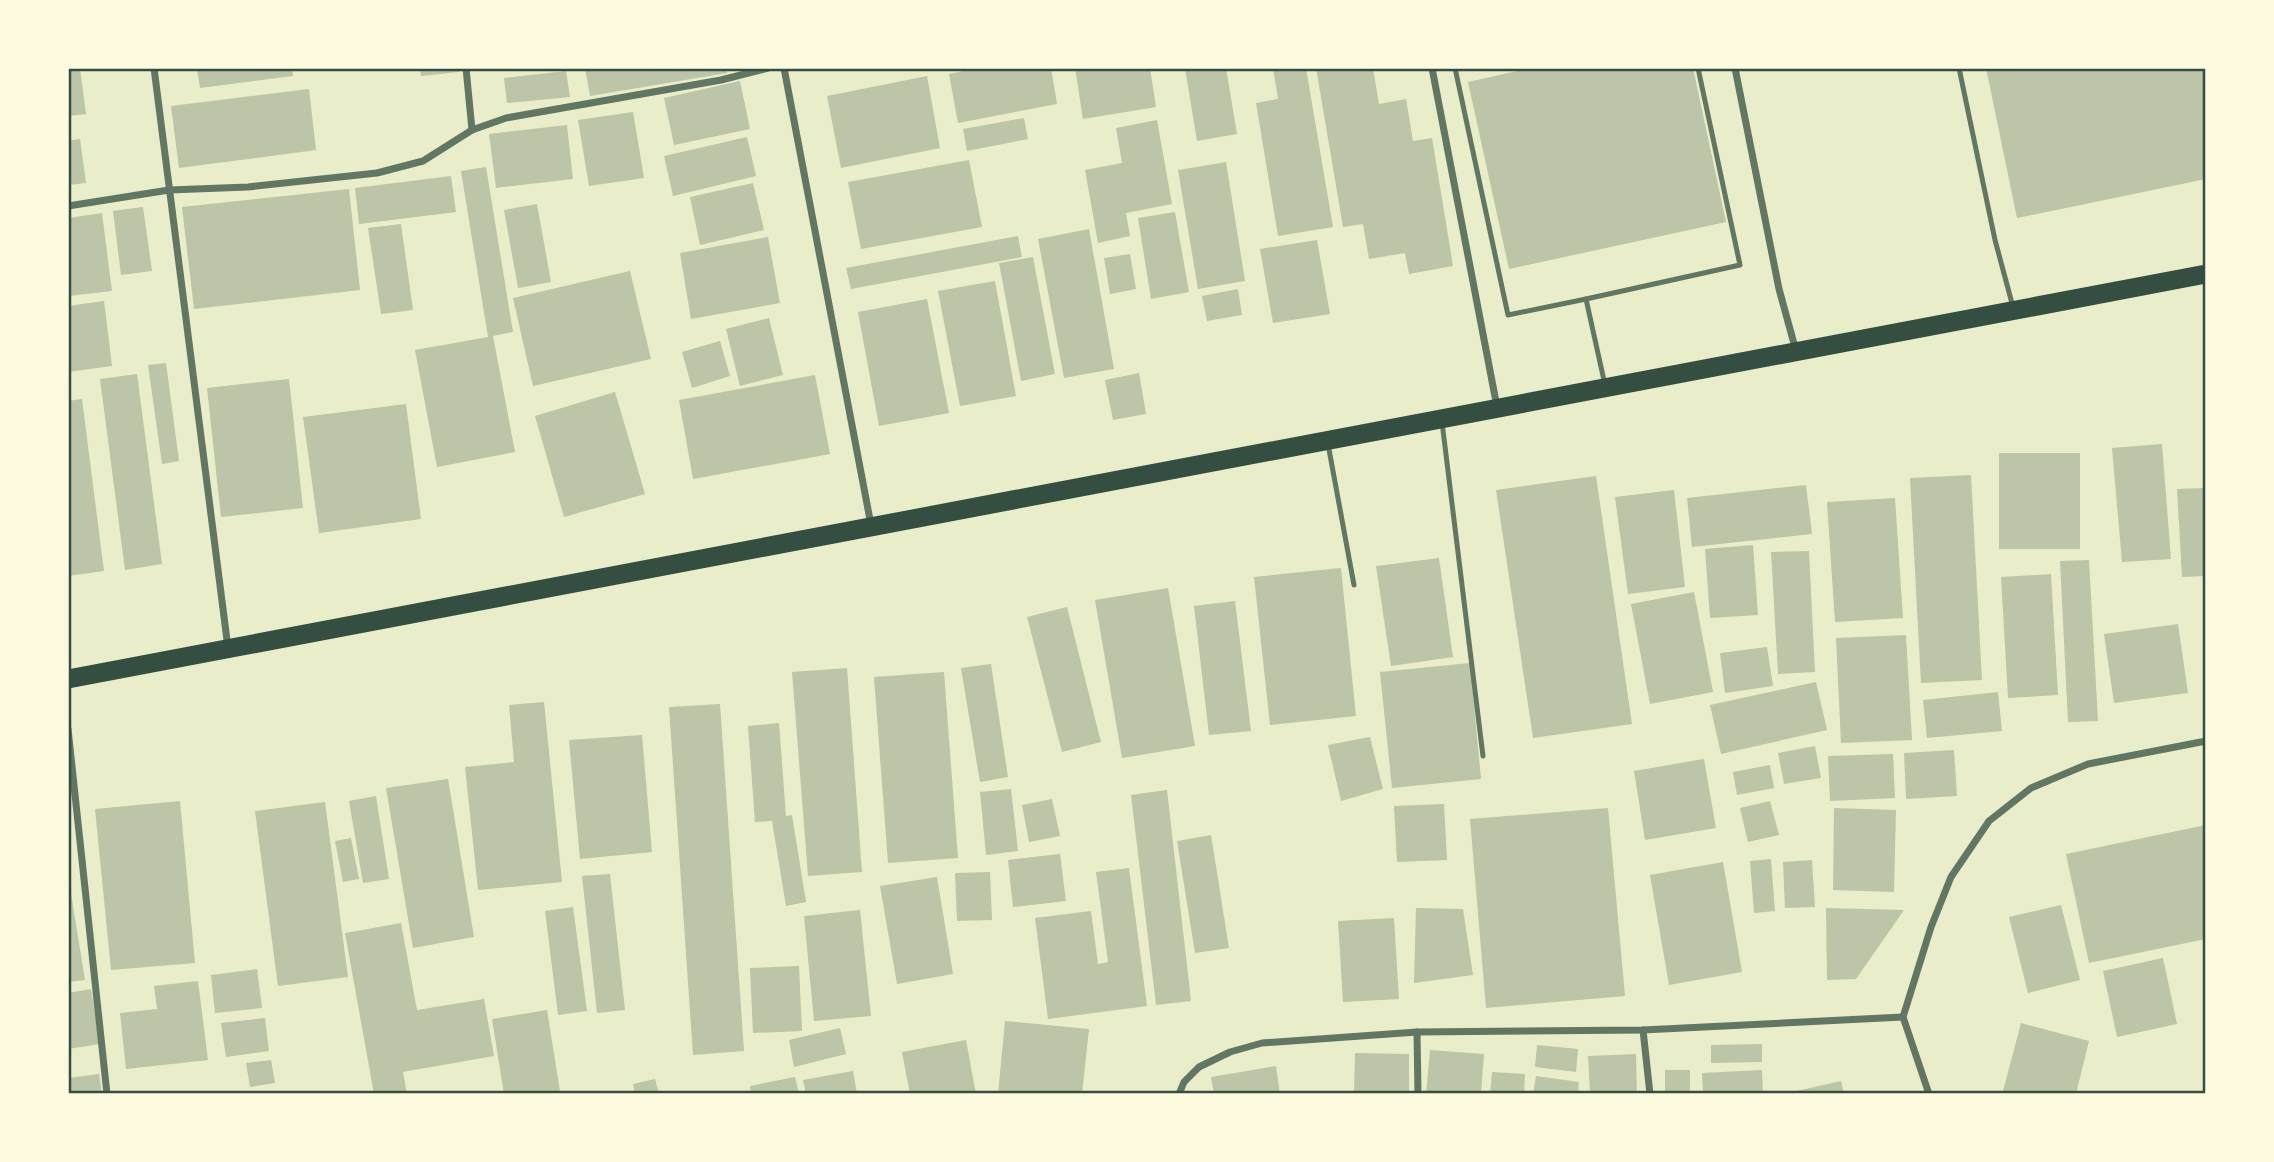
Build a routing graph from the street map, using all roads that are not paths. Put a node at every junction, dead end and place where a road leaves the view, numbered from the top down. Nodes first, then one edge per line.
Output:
1 (155, 68) edge
2 (466, 68) edge
3 (768, 68) edge
4 (783, 68) edge
5 (1432, 68) edge
6 (1455, 68) edge
7 (1698, 68) edge
8 (1735, 68) edge
9 (1959, 68) edge
10 (472, 130) junction
11 (169, 190) junction
12 (68, 206) edge
13 (2206, 274) edge
14 (1586, 299) junction
15 (2014, 311) junction
16 (1796, 351) junction
17 (1605, 388) junction
18 (1497, 408) junction
19 (1442, 419) junction
20 (1327, 441) junction
21 (871, 527) junction
22 (1354, 585) dead end
23 (228, 649) junction
24 (68, 679) edge
25 (68, 729) edge
26 (2206, 741) edge
27 (1483, 756) dead end
28 (1903, 1017) junction
29 (1643, 1030) junction
30 (1417, 1032) junction
31 (107, 1094) edge
32 (1179, 1094) edge
33 (1418, 1094) edge
34 (1650, 1094) edge
35 (1929, 1094) edge

1 - 11 street
2 - 10 street
3 - 10 street
4 - 21 street
5 - 18 street
6 - 14 lane
7 - 14 lane
8 - 16 street
9 - 15 lane
10 - 11 street
11 - 12 street
11 - 23 street
13 - 15 highway
14 - 17 lane
15 - 16 highway
16 - 17 highway
17 - 18 highway
18 - 19 highway
19 - 20 highway
19 - 27 lane
20 - 21 highway
20 - 22 lane
21 - 23 highway
23 - 24 highway
25 - 31 street
26 - 28 street
28 - 29 street
28 - 35 street
29 - 30 street
29 - 34 street
30 - 32 street
30 - 33 street

